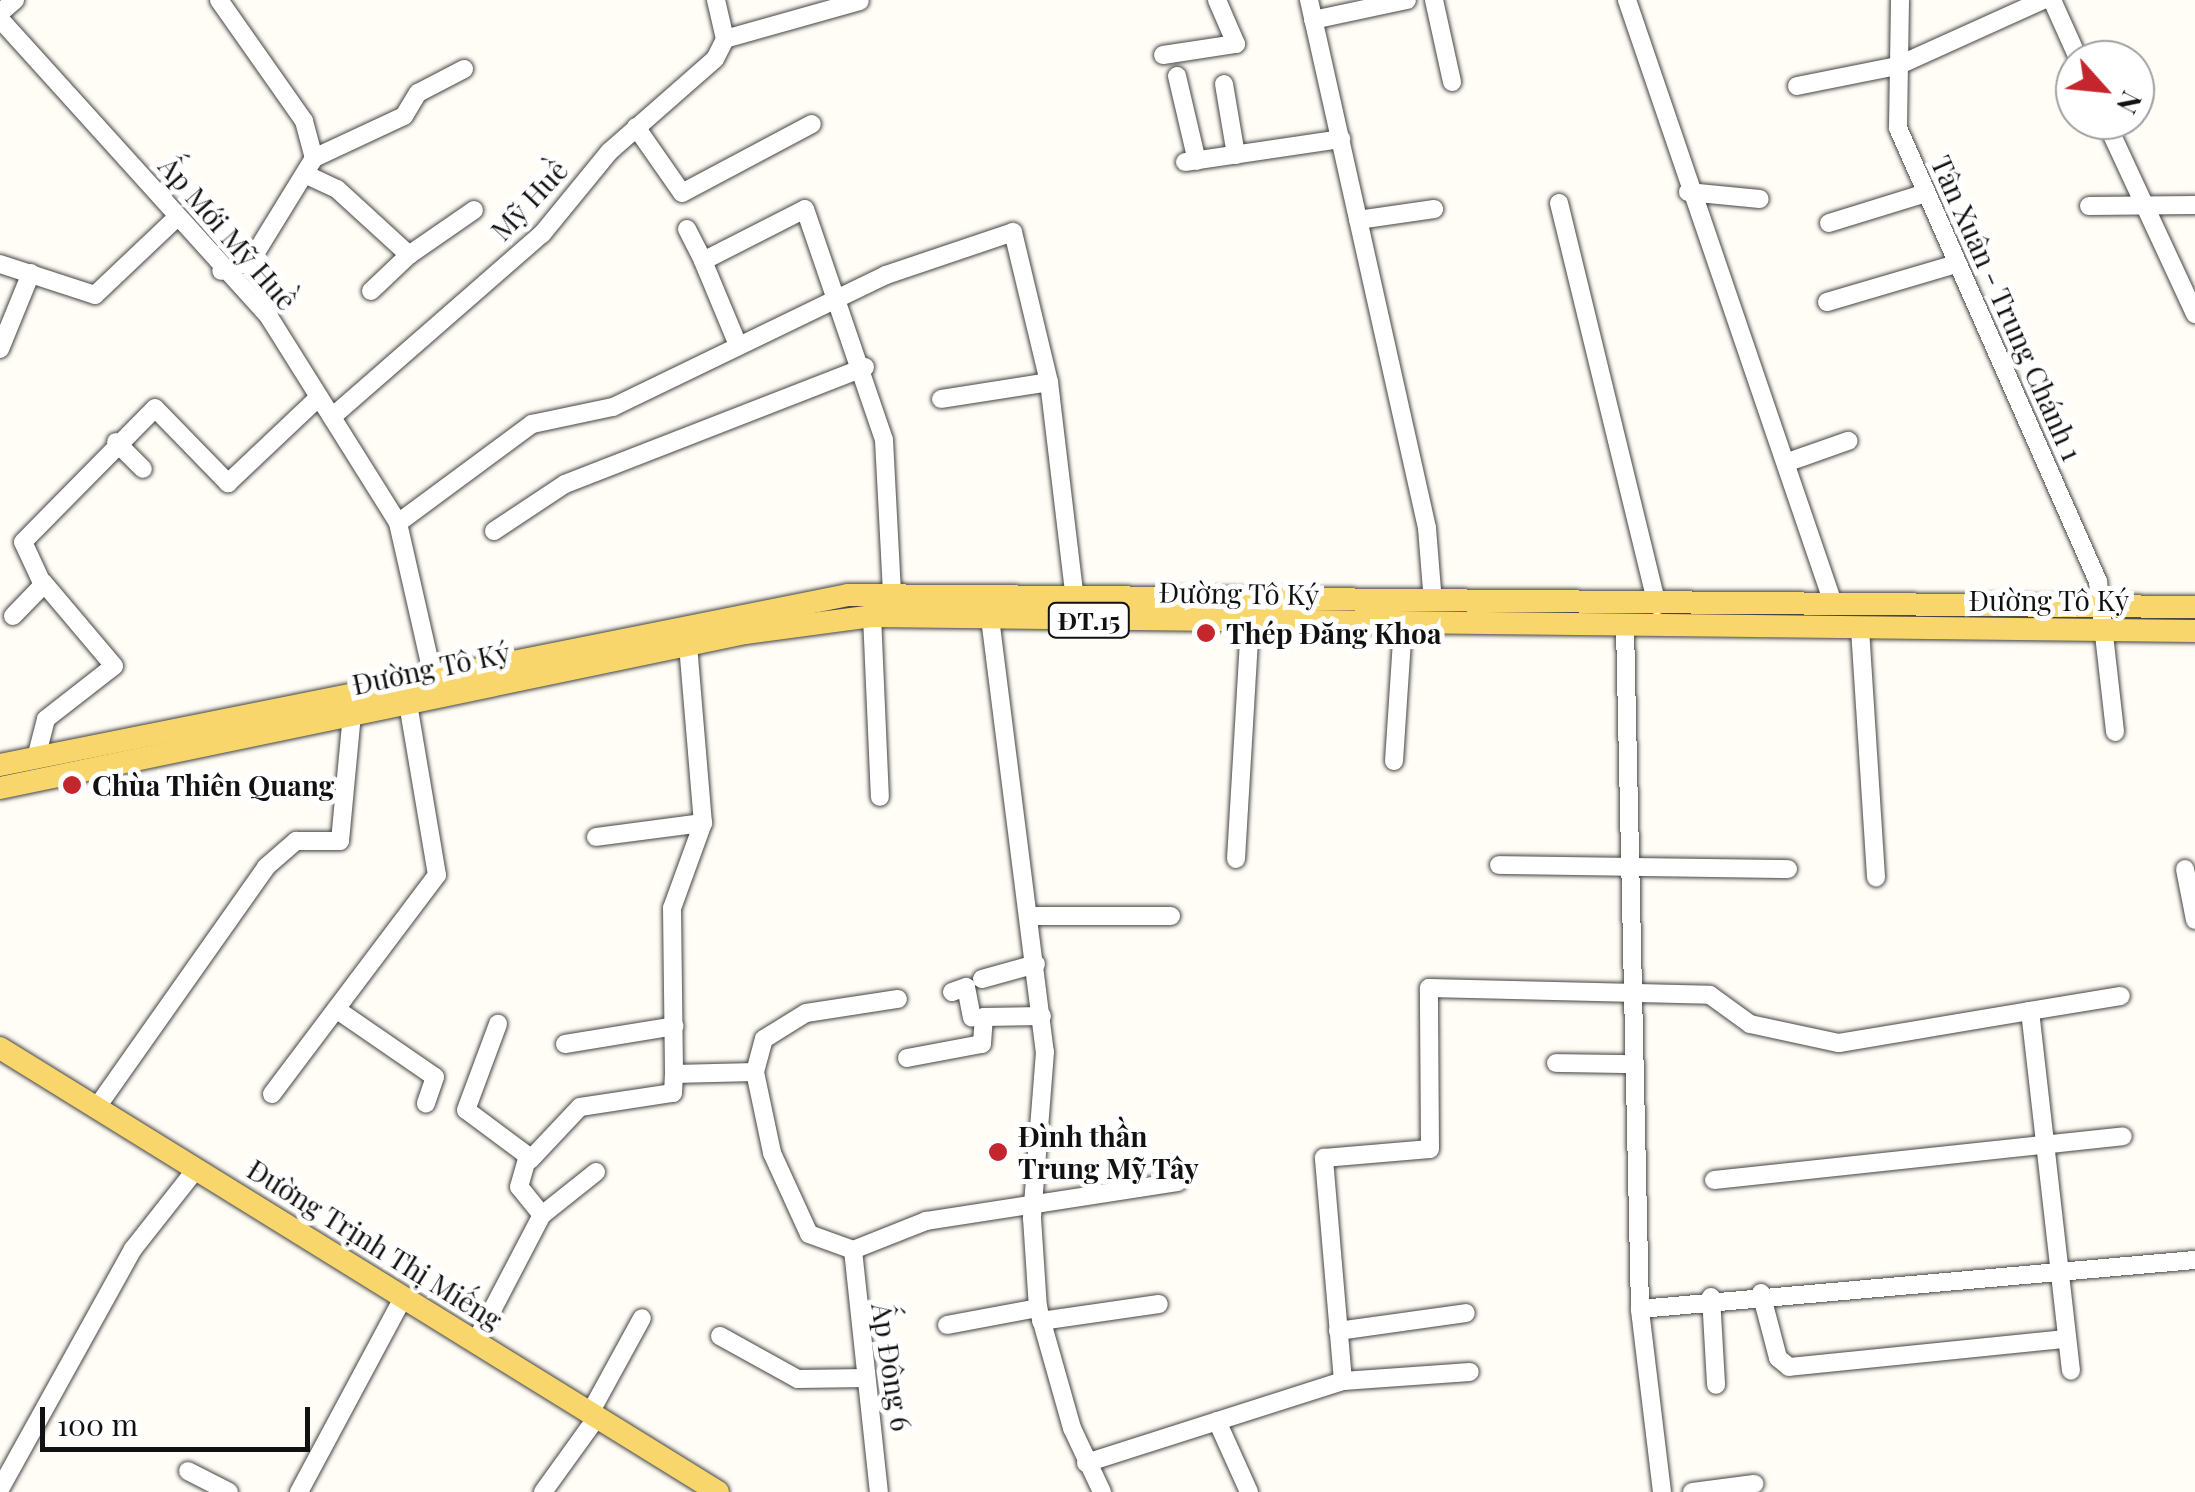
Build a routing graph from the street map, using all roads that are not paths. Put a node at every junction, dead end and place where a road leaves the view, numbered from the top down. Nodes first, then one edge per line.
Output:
1 (14, 0) edge
2 (219, 0) edge
3 (716, 0) edge
4 (1217, 0) edge
5 (1308, 0) edge
6 (1407, 0) edge
7 (1434, 0) edge
8 (1627, 0) edge
9 (1900, 0) edge
10 (2043, 0) edge
11 (2052, 0) edge
12 (860, 2) edge
13 (1313, 20) junction
14 (2, 21) edge
15 (725, 39) junction
16 (2069, 40) edge
17 (1163, 55) dead end
18 (1896, 66) junction
19 (464, 69) dead end
20 (1177, 76) dead end
21 (1452, 82) dead end
22 (1224, 84) dead end
23 (1798, 86) dead end
24 (812, 124) dead end
25 (636, 128) junction
26 (1341, 139) junction
27 (2114, 140) edge
28 (1236, 155) junction
29 (312, 167) junction
30 (1688, 192) junction
31 (1926, 193) junction
32 (1760, 199) dead end
33 (2142, 202) junction
34 (1559, 203) dead end
35 (2195, 205) edge
36 (2089, 206) dead end
37 (1434, 208) dead end
38 (474, 210) dead end
39 (176, 218) junction
40 (1358, 220) junction
41 (1830, 223) dead end
42 (687, 229) dead end
43 (409, 255) junction
44 (703, 261) junction
45 (0, 264) edge
46 (1956, 264) junction
47 (222, 270) junction
48 (31, 273) junction
49 (371, 291) dead end
50 (840, 297) junction
51 (1827, 302) dead end
52 (2195, 314) edge
53 (2, 339) edge
54 (738, 345) junction
55 (865, 367) junction
56 (1048, 382) junction
57 (319, 397) junction
58 (941, 399) dead end
59 (332, 417) junction
60 (1848, 441) dead end
61 (116, 442) junction
62 (1788, 462) junction
63 (143, 469) dead end
64 (398, 523) junction
65 (494, 530) dead end
66 (43, 582) junction
67 (892, 594) junction
68 (1433, 602) junction
69 (1657, 606) junction
70 (1834, 606) junction
71 (988, 607) junction
72 (2195, 607) edge
73 (1076, 608) junction
74 (13, 616) dead end
75 (872, 616) junction
76 (2101, 619) junction
77 (1250, 624) junction
78 (1403, 626) junction
79 (1625, 627) junction
80 (1860, 629) junction
81 (2195, 631) edge
82 (688, 645) junction
83 (433, 677) junction
84 (408, 704) junction
85 (352, 715) junction
86 (2115, 732) dead end
87 (36, 758) junction
88 (1394, 761) dead end
89 (0, 765) edge
90 (0, 788) edge
91 (880, 798) dead end
92 (703, 822) junction
93 (596, 837) dead end
94 (1236, 859) dead end
95 (1626, 862) junction
96 (1499, 865) dead end
97 (2185, 868) dead end
98 (1788, 870) dead end
99 (1876, 877) dead end
100 (1032, 916) junction
101 (1171, 916) dead end
102 (2195, 920) edge
103 (1036, 964) junction
104 (982, 979) dead end
105 (1628, 990) junction
106 (952, 992) dead end
107 (2120, 996) dead end
108 (898, 999) dead end
109 (336, 1009) junction
110 (2030, 1012) junction
111 (1042, 1016) junction
112 (971, 1019) junction
113 (498, 1024) dead end
114 (675, 1026) junction
115 (565, 1044) dead end
116 (0, 1048) edge
117 (907, 1058) dead end
118 (1556, 1063) dead end
119 (1629, 1064) junction
120 (755, 1072) junction
121 (674, 1084) junction
122 (272, 1094) dead end
123 (426, 1103) dead end
124 (97, 1107) junction
125 (2123, 1136) dead end
126 (2047, 1146) junction
127 (530, 1160) junction
128 (197, 1168) junction
129 (596, 1172) dead end
130 (1714, 1180) dead end
131 (1178, 1182) dead end
132 (1032, 1200) junction
133 (542, 1215) junction
134 (853, 1250) junction
135 (2195, 1260) edge
136 (2064, 1270) junction
137 (1761, 1293) junction
138 (404, 1296) junction
139 (1711, 1297) junction
140 (1159, 1304) dead end
141 (1640, 1308) junction
142 (1466, 1312) dead end
143 (1040, 1314) junction
144 (642, 1318) dead end
145 (947, 1325) dead end
146 (1338, 1331) junction
147 (720, 1336) dead end
148 (2067, 1339) junction
149 (476, 1341) junction
150 (2071, 1371) dead end
151 (1470, 1372) dead end
152 (866, 1378) junction
153 (1343, 1381) junction
154 (1716, 1386) dead end
155 (594, 1415) junction
156 (1217, 1422) junction
157 (1086, 1463) junction
158 (188, 1471) dead end
159 (1754, 1484) dead end
160 (0, 1489) edge
161 (228, 1492) edge
162 (299, 1492) edge
163 (543, 1492) edge
164 (718, 1492) edge
165 (879, 1492) edge
166 (1102, 1492) edge
167 (1249, 1492) edge
168 (1662, 1492) edge
169 (1692, 1492) edge

1 - 14 street
2 - 29 street
3 - 15 street
4 - 17 street
5 - 13 street
6 - 13 street
7 - 21 street
8 - 30 street
9 - 18 street, Tân Xuân - Trung Chánh 1
10 - 18 street
11 - 16 street
12 - 15 street
13 - 26 street
14 - 39 street, Ấp Mới Mỹ Huề
15 - 25 street, Mỹ Huề
18 - 23 street
18 - 31 street, Tân Xuân - Trung Chánh 1
19 - 29 street
20 - 28 street
22 - 28 street
24 - 25 street
25 - 59 street, Mỹ Huề
26 - 28 street
26 - 40 street
27 - 33 street
29 - 43 street
29 - 47 street
30 - 32 street
30 - 62 street
31 - 41 street
31 - 46 street, Tân Xuân - Trung Chánh 1
33 - 35 street
33 - 36 street
33 - 52 street
34 - 69 street
37 - 40 street
38 - 43 street
39 - 47 street, Ấp Mới Mỹ Huề
39 - 48 street
40 - 68 street
42 - 44 street
43 - 49 street
44 - 50 street
44 - 54 street
45 - 48 street
46 - 51 street
46 - 76 street, Tân Xuân - Trung Chánh 1
47 - 57 street, Ấp Mới Mỹ Huề
48 - 53 street
50 - 54 street
50 - 55 street
50 - 56 street
54 - 64 street
55 - 65 street
55 - 67 street
56 - 58 street
56 - 73 street
57 - 59 street, Ấp Mới Mỹ Huề
57 - 61 street
59 - 64 street, Ấp Mới Mỹ Huề
60 - 62 street
61 - 63 street
61 - 66 street
62 - 70 street
64 - 83 street, Ấp Mới Mỹ Huề
66 - 74 street
66 - 87 street
67 - 71 main road, Đường Tô Ký / ĐT.15
67 - 83 main road, Đường Tô Ký / ĐT.15
68 - 69 main road, Đường Tô Ký / ĐT.15
68 - 73 main road, Đường Tô Ký / ĐT.15
69 - 70 main road, Đường Tô Ký / ĐT.15
70 - 76 main road, Đường Tô Ký / ĐT.15
71 - 73 main road, Đường Tô Ký / ĐT.15
71 - 75 main road, Đường Tô Ký / ĐT.15
71 - 100 street
72 - 76 main road, Đường Tô Ký / ĐT.15
73 - 77 main road, Đường Tô Ký / ĐT.15
75 - 82 main road, Đường Tô Ký / ĐT.15
75 - 91 street
76 - 80 main road, Đường Tô Ký / ĐT.15
76 - 81 main road, Đường Tô Ký / ĐT.15
76 - 86 street, Tân Xuân - Trung Chánh 1
77 - 78 main road, Đường Tô Ký / ĐT.15
77 - 94 street
78 - 79 main road, Đường Tô Ký / ĐT.15
78 - 88 street
79 - 80 main road, Đường Tô Ký / ĐT.15
79 - 95 street
80 - 99 street
82 - 84 main road, Đường Tô Ký / ĐT.15
82 - 92 street
83 - 87 main road, Đường Tô Ký / ĐT.15
84 - 85 main road, Đường Tô Ký / ĐT.15
84 - 109 street
85 - 90 main road, Đường Tô Ký / ĐT.15
85 - 124 street
87 - 89 main road, Đường Tô Ký / ĐT.15
92 - 93 street
92 - 114 street
95 - 96 street
95 - 98 street
95 - 105 street
97 - 102 street
100 - 101 street
100 - 103 street
103 - 104 street
103 - 111 street
105 - 110 street
105 - 119 street
105 - 146 street
106 - 112 street
107 - 110 street
108 - 120 street
109 - 122 street
109 - 123 street
110 - 126 street
111 - 112 street
111 - 132 street
112 - 117 street
113 - 127 street
114 - 115 street
114 - 121 street
116 - 124 main road, Đường Trịnh Thị Miếng
118 - 119 street
119 - 141 street
120 - 121 street
120 - 134 street
121 - 127 street
124 - 128 main road, Đường Trịnh Thị Miếng
125 - 126 street
126 - 130 street
126 - 136 street
127 - 133 street
128 - 138 main road, Đường Trịnh Thị Miếng
128 - 160 street
129 - 133 street
131 - 132 street
132 - 134 street
132 - 143 street
133 - 149 street
134 - 152 street, Ấp Đông 6
135 - 136 street
136 - 137 street
136 - 148 street
137 - 139 street
137 - 148 street
138 - 149 main road, Đường Trịnh Thị Miếng
138 - 162 street
139 - 141 street
139 - 154 street
140 - 143 street
141 - 168 street
142 - 146 street
143 - 145 street
143 - 157 street
144 - 155 street
146 - 153 street
147 - 152 street
148 - 150 street
149 - 155 main road, Đường Trịnh Thị Miếng
151 - 153 street
152 - 165 street, Ấp Đông 6
153 - 156 street
155 - 163 street
155 - 164 main road, Đường Trịnh Thị Miếng
156 - 157 street
156 - 167 street
157 - 166 street
158 - 161 street
159 - 169 street

